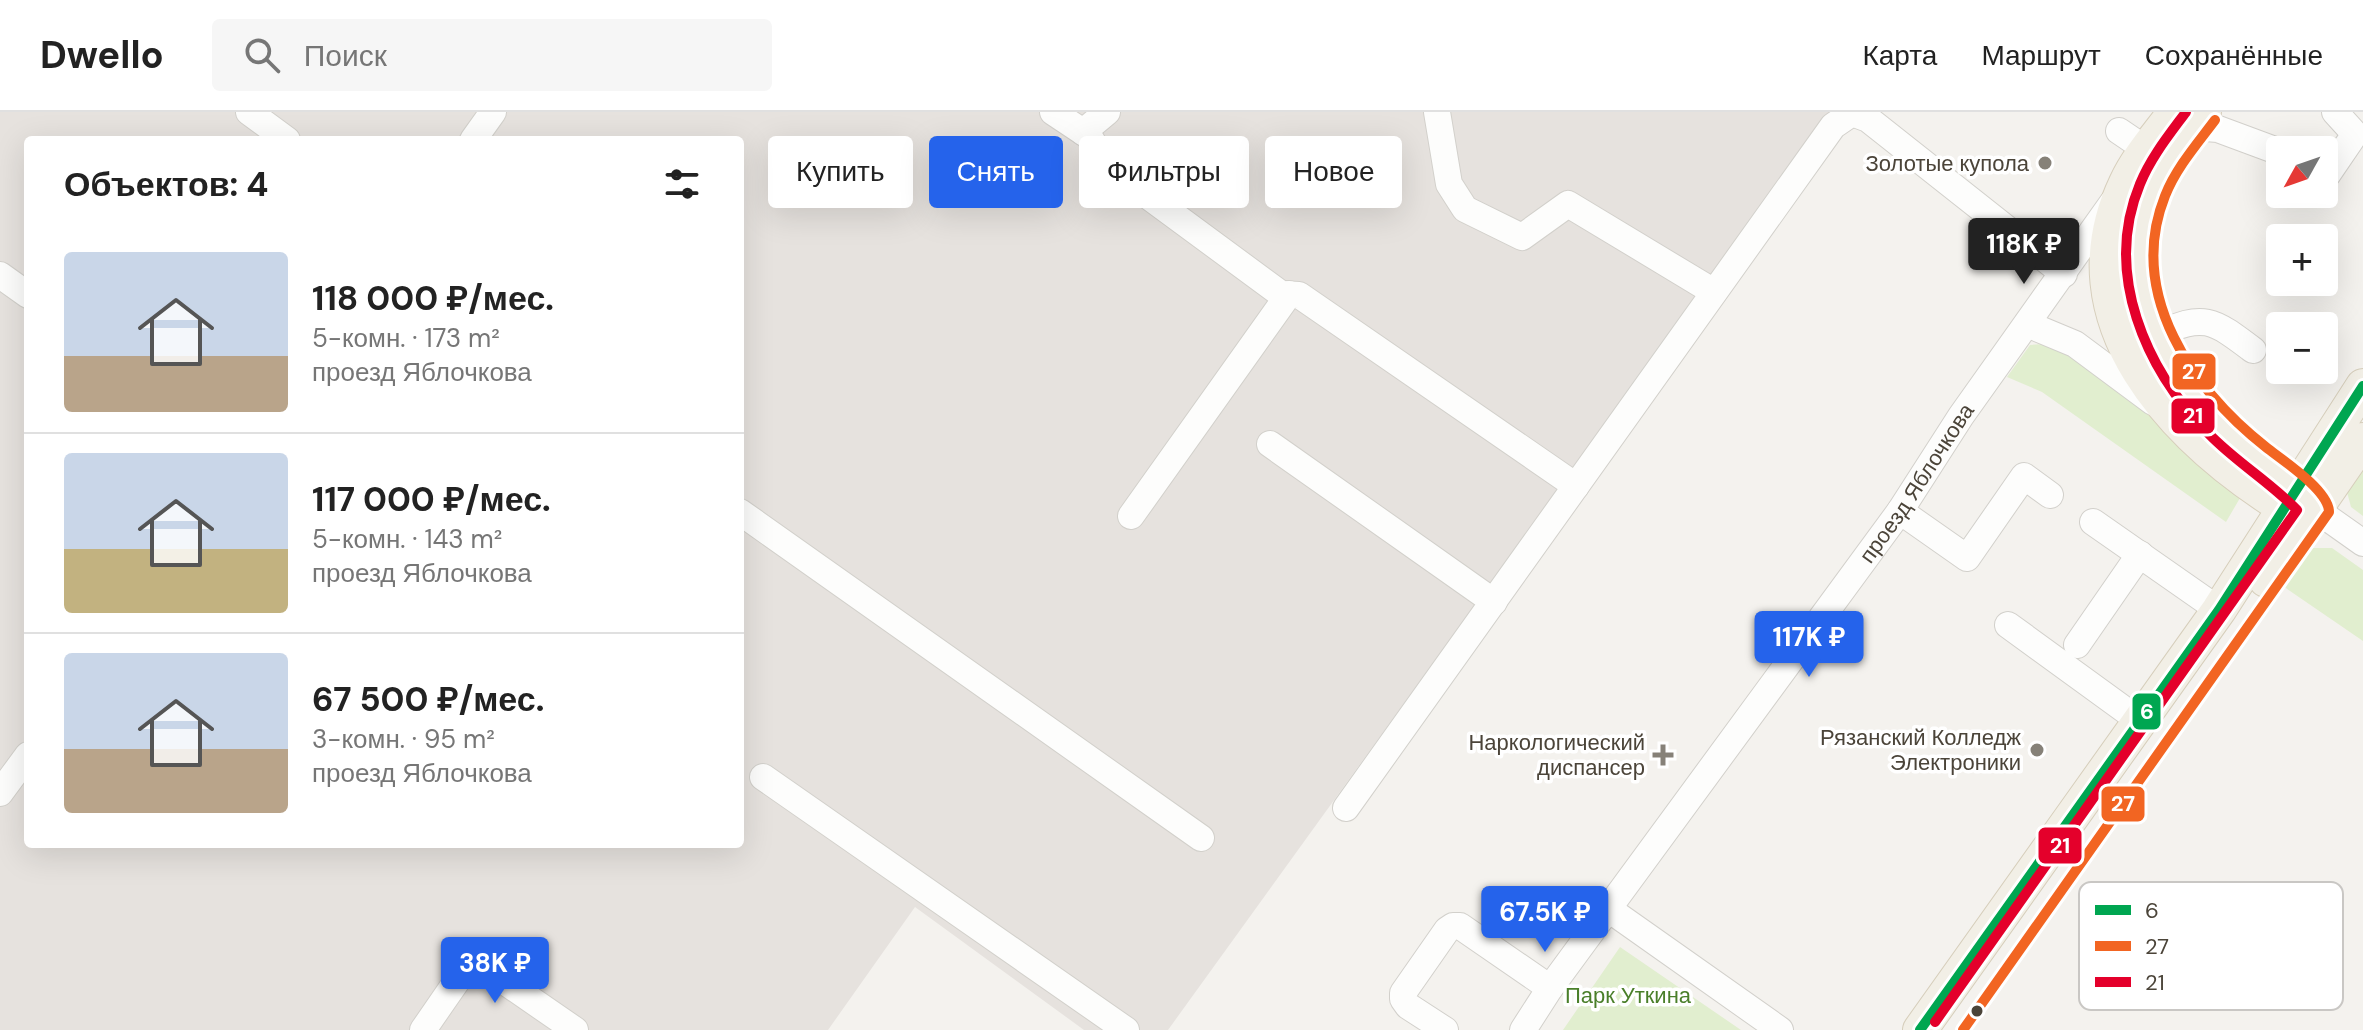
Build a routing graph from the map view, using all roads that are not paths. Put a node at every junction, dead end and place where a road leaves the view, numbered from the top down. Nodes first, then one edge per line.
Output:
1 (249, 112) edge
2 (493, 112) edge
3 (1053, 112) edge
4 (1107, 112) edge
5 (1437, 112) edge
6 (2335, 112) edge
7 (1856, 113) edge
8 (2191, 117) edge
9 (2119, 131) dead end
10 (1083, 132) junction
11 (282, 136) edge
12 (476, 136) edge
13 (2266, 147) edge
14 (2147, 150) junction
15 (2338, 159) edge
16 (2126, 182) junction
17 (2064, 274) junction
18 (0, 275) edge
19 (24, 292) edge
20 (1714, 292) junction
21 (1289, 294) junction
22 (2027, 324) junction
23 (2157, 335) junction
24 (2253, 350) dead end
25 (2363, 386) edge
26 (2169, 414) junction
27 (2363, 440) edge
28 (1270, 444) dead end
29 (1576, 486) junction
30 (2050, 495) dead end
31 (2299, 501) junction
32 (1900, 511) junction
33 (744, 515) edge
34 (1131, 516) dead end
35 (2093, 522) dead end
36 (2363, 543) edge
37 (2140, 554) junction
38 (1494, 602) junction
39 (2219, 610) junction
40 (2008, 625) dead end
41 (2077, 645) dead end
42 (2140, 721) junction
43 (24, 760) edge
44 (763, 777) dead end
45 (0, 793) edge
46 (1346, 808) dead end
47 (1201, 838) dead end
48 (1610, 910) junction
49 (1550, 988) junction
50 (423, 1030) edge
51 (575, 1030) edge
52 (1126, 1030) edge
53 (1445, 1030) edge
54 (1523, 1030) edge
55 (1780, 1030) edge
56 (1920, 1030) edge
57 (1946, 1030) edge

1 - 11 street
2 - 12 street
3 - 10 street
4 - 10 street
5 - 20 street
6 - 15 street
7 - 17 street
7 - 20 street
8 - 13 street
8 - 14 main road, проезд Яблочкова
8 - 23 main road
9 - 14 street
10 - 21 street
14 - 16 main road, проезд Яблочкова
16 - 17 street, проезд Яблочкова
16 - 26 main road, проезд Яблочкова
17 - 22 street, проезд Яблочкова
18 - 19 street
20 - 29 street
21 - 29 street
21 - 34 street
22 - 26 street, проезд Яблочкова
22 - 32 street, проезд Яблочкова
23 - 24 street
23 - 31 main road
25 - 31 main road
26 - 31 main road, проезд Яблочкова
27 - 31 main road
28 - 38 street
29 - 38 street
30 - 32 street
31 - 36 street
31 - 39 main road
31 - 57 main road
32 - 48 street, проезд Яблочкова
33 - 47 street
35 - 37 street
37 - 39 street
37 - 41 street
38 - 46 street
39 - 42 main road
40 - 42 street
42 - 56 main road
43 - 45 street
44 - 52 street
48 - 49 street, проезд Яблочкова
48 - 55 street
49 - 53 street
49 - 54 street, проезд Яблочкова
50 - 51 street

